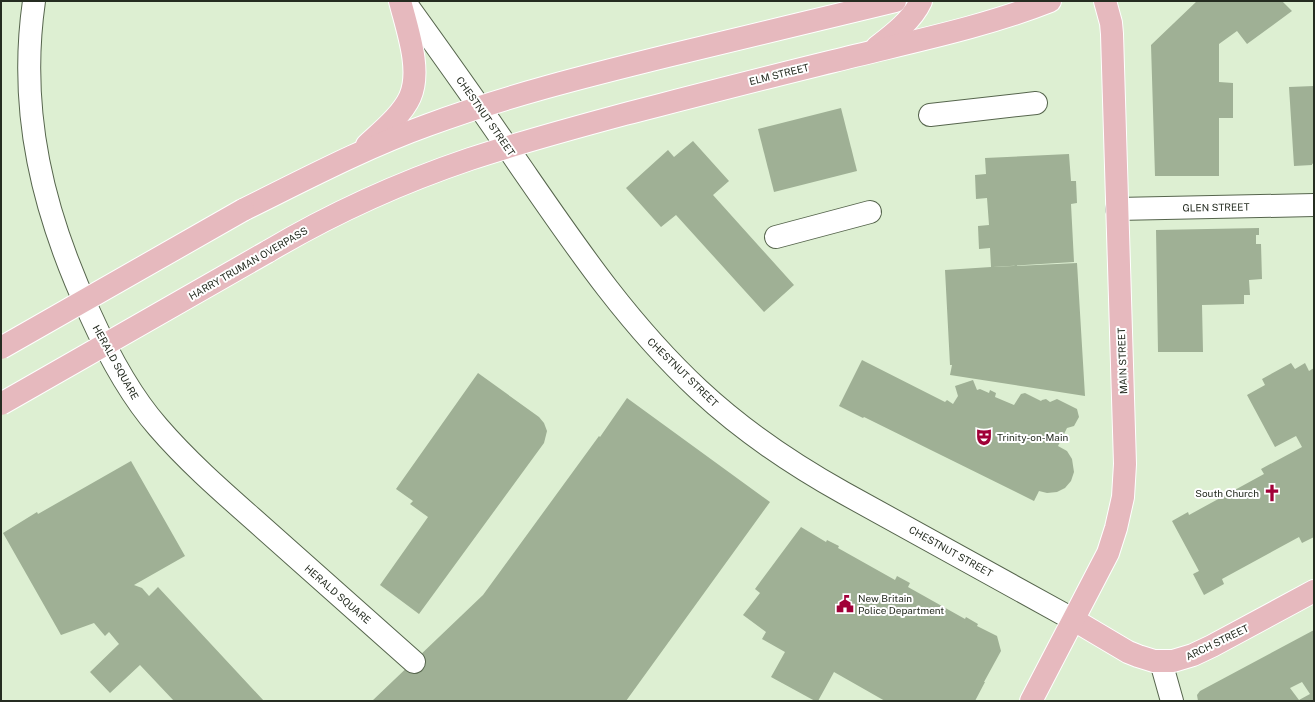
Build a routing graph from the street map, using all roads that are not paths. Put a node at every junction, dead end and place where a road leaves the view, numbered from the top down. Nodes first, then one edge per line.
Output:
1 (34, 1) edge
2 (400, 1) edge
3 (404, 1) edge
4 (895, 1) edge
5 (921, 1) edge
6 (1050, 1) edge
7 (1105, 1) edge
8 (870, 52) junction
9 (1036, 103) dead end
10 (480, 107) junction
11 (930, 115) dead end
12 (508, 147) junction
13 (355, 155) junction
14 (1314, 204) edge
15 (1117, 209) junction
16 (870, 212) dead end
17 (776, 237) dead end
18 (1, 348) edge
19 (1, 404) edge
20 (1314, 591) edge
21 (1074, 620) junction
22 (414, 662) dead end
23 (1161, 662) junction
24 (1031, 701) edge
25 (1172, 701) edge

1 - 22 street, HERALD SQUARE
2 - 13 main road
3 - 10 street, CHESTNUT STREET
4 - 10 main road
5 - 8 main road
6 - 8 main road, ELM STREET
7 - 15 main road, MAIN STREET
8 - 12 main road, ELM STREET
9 - 11 street
10 - 12 street, CHESTNUT STREET
10 - 13 main road
12 - 19 main road, HARRY TRUMAN OVERPASS, bridge
12 - 21 street, CHESTNUT STREET
13 - 18 main road, bridge
14 - 15 street, GLEN STREET
15 - 21 main road, MAIN STREET
16 - 17 street
20 - 23 main road, ARCH STREET
21 - 23 main road, ARCH STREET
21 - 24 main road, MAIN STREET
23 - 25 street

